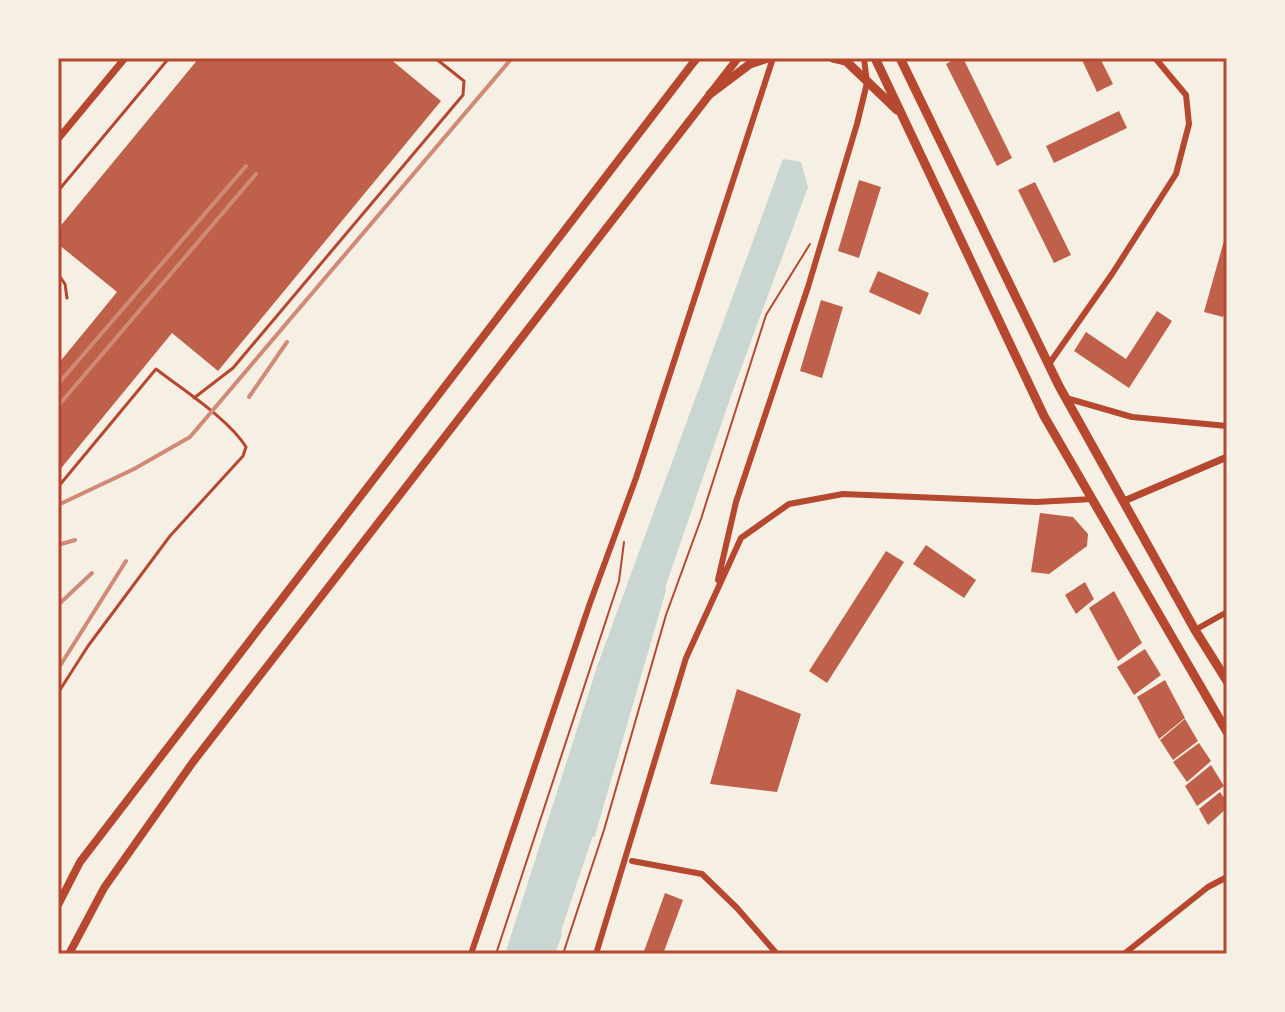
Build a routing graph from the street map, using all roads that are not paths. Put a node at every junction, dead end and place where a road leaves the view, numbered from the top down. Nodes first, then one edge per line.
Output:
1 (125, 58) edge
2 (169, 58) edge
3 (435, 58) edge
4 (738, 58) edge
5 (770, 58) edge
6 (833, 58) edge
7 (864, 58) edge
8 (875, 58) edge
9 (900, 58) edge
10 (1155, 58) edge
11 (696, 59) edge
12 (867, 83) junction
13 (710, 94) junction
14 (902, 115) junction
15 (58, 139) edge
16 (58, 191) edge
17 (58, 274) edge
18 (67, 298) dead end
19 (1049, 364) junction
20 (194, 398) junction
21 (1066, 398) junction
22 (1227, 426) edge
23 (1227, 457) edge
24 (58, 487) edge
25 (1093, 499) junction
26 (1124, 501) junction
27 (714, 597) junction
28 (1227, 612) edge
29 (1195, 630) junction
30 (1227, 681) edge
31 (58, 693) edge
32 (1227, 732) edge
33 (632, 861) dead end
34 (1227, 877) edge
35 (58, 905) edge
36 (69, 954) edge
37 (471, 954) edge
38 (596, 954) edge
39 (777, 954) edge
40 (1124, 954) edge

1 - 15 street
2 - 16 lane
3 - 20 lane
4 - 13 main road
5 - 13 main road
5 - 37 street
6 - 12 main road
7 - 12 street
8 - 14 main road
9 - 19 main road
10 - 19 street
11 - 35 main road
12 - 14 main road
12 - 27 street
13 - 36 main road
14 - 25 main road
17 - 18 lane
19 - 21 main road
20 - 24 lane
20 - 31 lane
21 - 22 street
21 - 26 main road
23 - 26 street
25 - 27 street
25 - 32 main road
26 - 29 main road
27 - 38 street
28 - 29 street
29 - 30 main road
33 - 39 street
34 - 40 street

